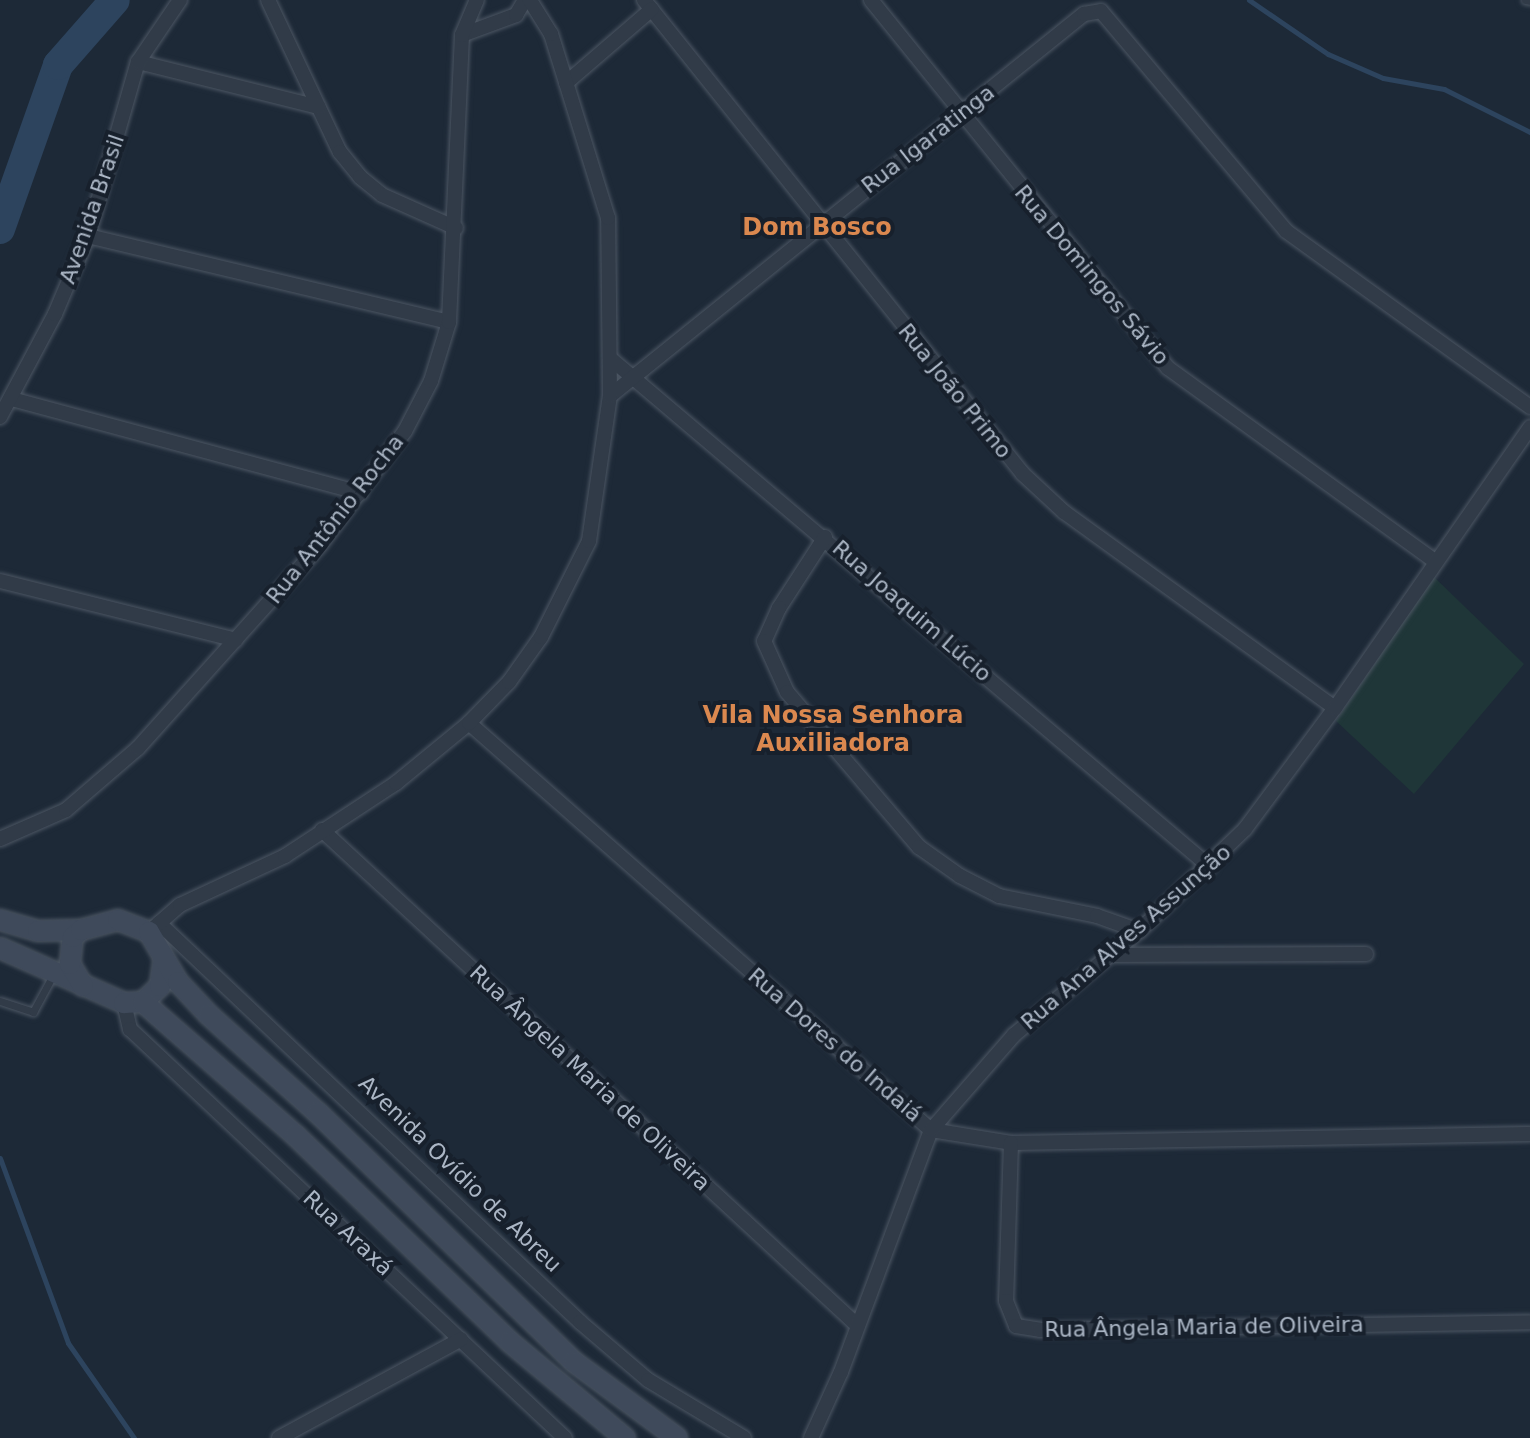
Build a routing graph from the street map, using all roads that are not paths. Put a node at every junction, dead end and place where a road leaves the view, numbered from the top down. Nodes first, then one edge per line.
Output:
1 (180, 0) edge
2 (268, 0) edge
3 (477, 0) edge
4 (485, 0) edge
5 (527, 0) edge
6 (871, 0) edge
7 (648, 5) edge
8 (499, 18) junction
9 (462, 35) junction
10 (138, 62) junction
11 (566, 83) junction
12 (318, 107) junction
13 (960, 114) junction
14 (820, 224) junction
15 (456, 228) junction
16 (88, 236) junction
17 (449, 322) junction
18 (611, 359) junction
19 (632, 377) junction
20 (610, 396) junction
21 (12, 399) junction
22 (1530, 407) edge
23 (0, 417) edge
24 (1530, 427) edge
25 (361, 493) junction
26 (825, 537) junction
27 (1435, 561) junction
28 (0, 581) edge
29 (236, 640) junction
30 (1335, 708) junction
31 (469, 723) junction
32 (322, 830) junction
33 (0, 839) edge
34 (1210, 867) junction
35 (0, 920) edge
36 (154, 928) junction
37 (81, 930) junction
38 (1139, 931) junction
39 (0, 948) edge
40 (1366, 954) dead end
41 (1108, 955) junction
42 (164, 959) junction
43 (56, 969) junction
44 (83, 986) junction
45 (0, 1001) edge
46 (133, 1002) junction
47 (931, 1130) junction
48 (1530, 1134) edge
49 (1011, 1143) junction
50 (1530, 1322) edge
51 (858, 1326) junction
52 (461, 1339) junction
53 (279, 1438) edge
54 (565, 1438) edge
55 (625, 1438) edge
56 (677, 1438) edge
57 (744, 1438) edge
58 (811, 1438) edge

1 - 10 street, Avenida Brasil
2 - 12 street
3 - 9 street
4 - 8 street
5 - 8 street
5 - 11 street
6 - 13 street, Rua Domingos Sávio
7 - 11 street
7 - 14 street, Rua João Primo
8 - 9 street
9 - 15 street, Rua Antônio Rocha
10 - 12 street
10 - 16 street, Avenida Brasil
11 - 18 street
12 - 15 street
13 - 14 street, Rua Igaratinga
13 - 22 street, Rua Igaratinga
13 - 27 street, Rua Domingos Sávio
14 - 19 street, Rua Igaratinga
14 - 30 street, Rua João Primo
15 - 17 street, Rua Antônio Rocha
16 - 17 street
16 - 21 street, Avenida Brasil
17 - 25 street, Rua Antônio Rocha
18 - 19 street, Rua Joaquim Lúcio
18 - 20 street
19 - 20 street, Rua Igaratinga
19 - 26 street, Rua Joaquim Lúcio
20 - 31 street
21 - 23 street, Avenida Brasil
21 - 25 street
24 - 27 street, Rua Ana Alves Assunção
25 - 29 street, Rua Antônio Rocha
26 - 34 street, Rua Joaquim Lúcio
26 - 38 street
27 - 30 street, Rua Ana Alves Assunção
28 - 29 street
29 - 33 street, Rua Antônio Rocha
30 - 34 street, Rua Ana Alves Assunção
31 - 32 street
31 - 47 street, Rua Dores do Indaiá
32 - 36 street
32 - 51 street, Rua Ângela Maria de Oliveira
34 - 38 street, Rua Ana Alves Assunção
35 - 37 main road
36 - 37 main road
36 - 42 main road
36 - 57 street, Avenida Ovídio de Abreu
37 - 44 main road
38 - 41 street, Rua Ana Alves Assunção
39 - 43 main road
40 - 41 street
41 - 47 street, Rua Ana Alves Assunção
42 - 46 main road
42 - 56 main road
43 - 44 main road
43 - 45 lane
44 - 46 main road
46 - 52 street, Rua Araxá
46 - 55 main road
47 - 49 street, Rua Dores do Indaiá
47 - 51 street, Rua Ana Alves Assunção
48 - 49 street, Rua Dores do Indaiá
49 - 50 street, Rua Ângela Maria de Oliveira
51 - 58 street, Rua Ana Alves Assunção
52 - 53 street
52 - 54 street, Rua Araxá

